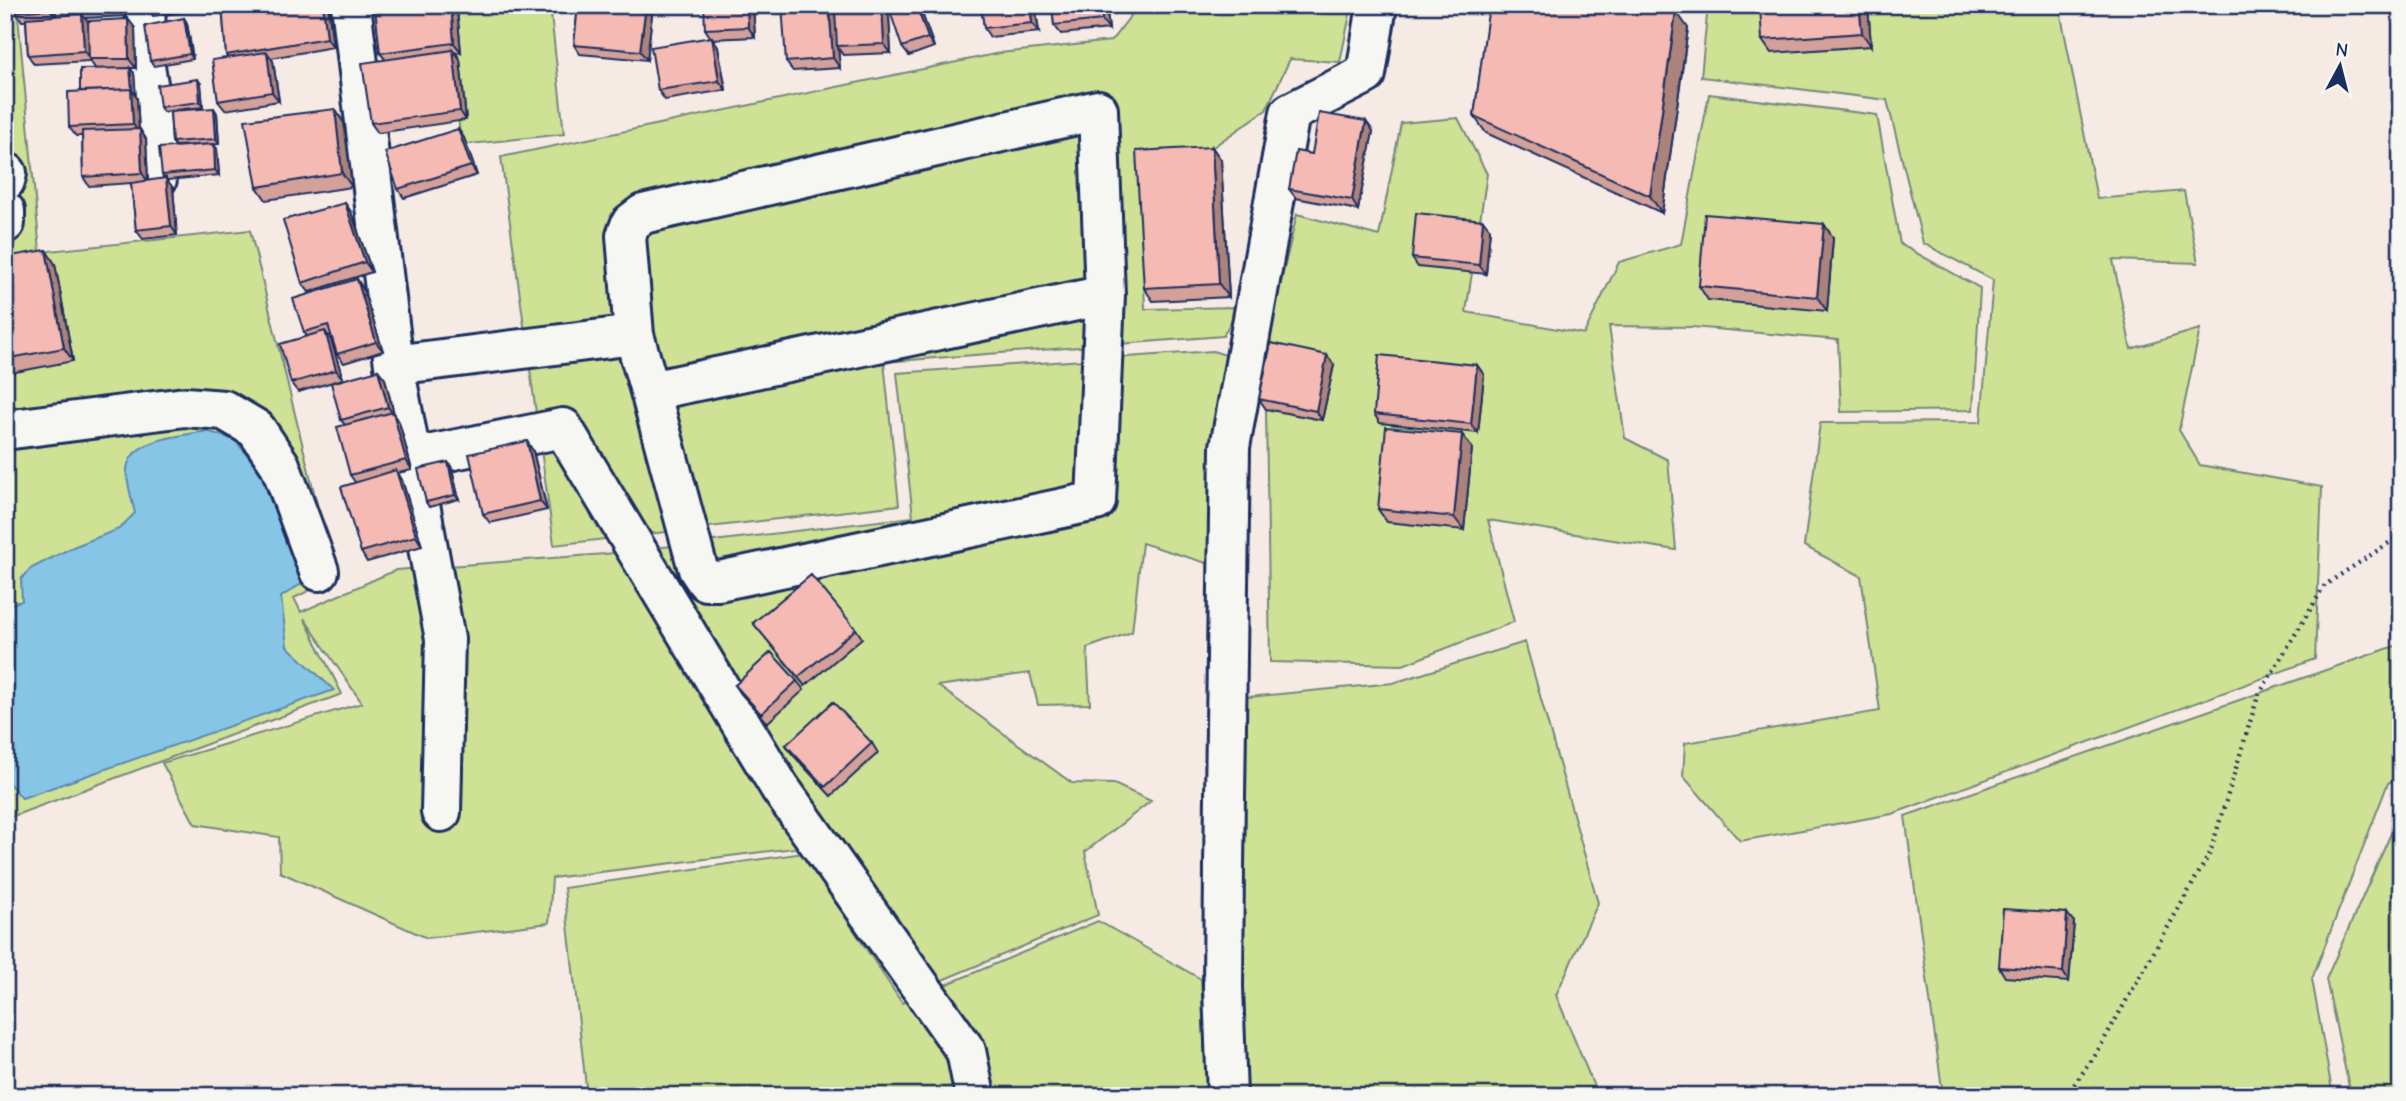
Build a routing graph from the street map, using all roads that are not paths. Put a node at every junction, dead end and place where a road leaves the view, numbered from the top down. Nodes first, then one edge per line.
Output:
1 (146, 5) edge
2 (351, 5) edge
3 (1377, 5) edge
4 (157, 179) edge
5 (5, 211) edge
6 (5, 223) edge
7 (1105, 295) junction
8 (635, 335) junction
9 (394, 365) junction
10 (650, 391) junction
11 (5, 430) edge
12 (412, 458) junction
13 (319, 571) dead end
14 (441, 812) dead end
15 (975, 1096) edge
16 (1227, 1096) edge

1 - 4 street
2 - 9 street
3 - 16 street
5 - 6 street
7 - 8 street
7 - 10 street
7 - 10 street
8 - 9 street
8 - 10 street
9 - 12 street
11 - 13 street
12 - 14 street
12 - 15 street

